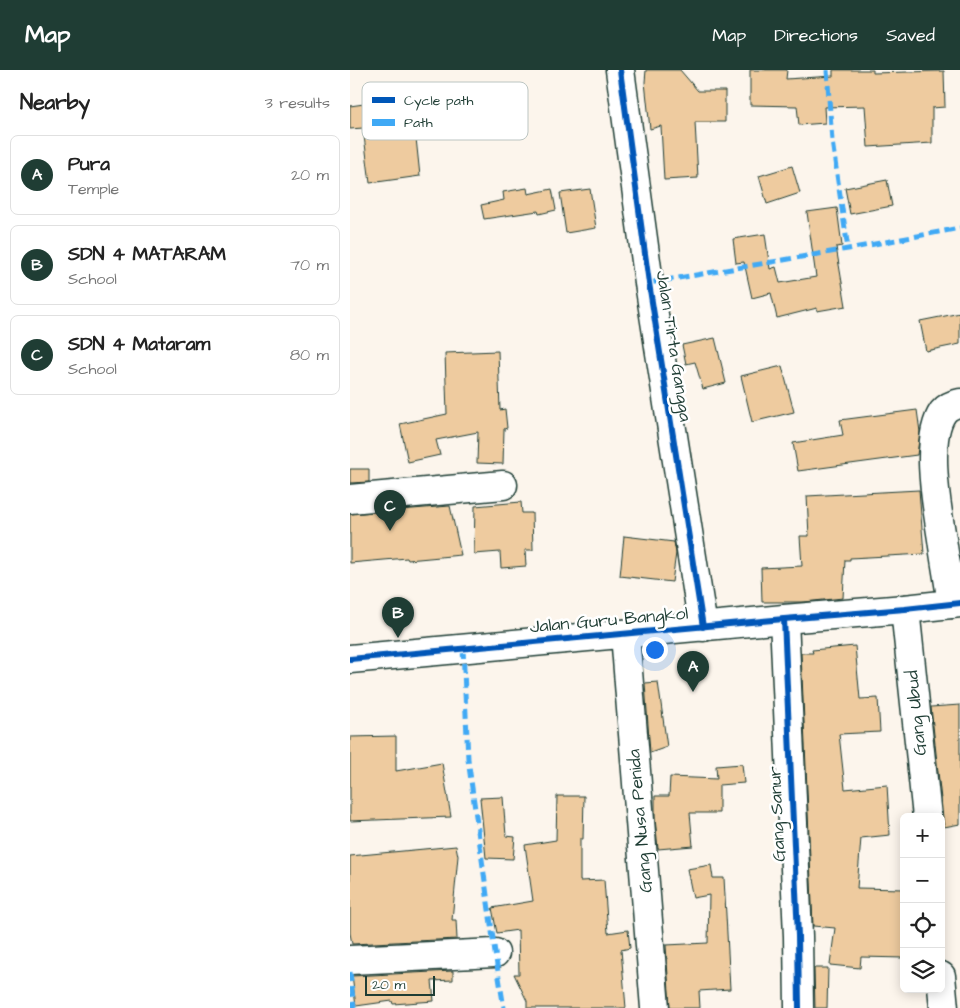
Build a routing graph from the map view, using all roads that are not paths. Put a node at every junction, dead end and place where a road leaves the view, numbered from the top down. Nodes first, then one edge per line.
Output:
1 (620, 70) edge
2 (960, 404) edge
3 (503, 485) dead end
4 (350, 499) edge
5 (956, 603) edge
6 (905, 609) junction
7 (784, 619) junction
8 (703, 627) junction
9 (625, 634) junction
10 (350, 659) edge
11 (927, 813) edge
12 (495, 953) dead end
13 (350, 960) edge
14 (943, 993) edge
15 (655, 1008) edge
16 (798, 1008) edge
17 (944, 1008) edge

1 - 8 street, Jalan Tirta Gangga
2 - 5 street
3 - 4 street
5 - 6 street, Jalan Guru Bangkol
6 - 7 street, Jalan Guru Bangkol
6 - 11 street, Gang Ubud
7 - 8 street, Jalan Guru Bangkol
7 - 16 street, Gang Sanur
8 - 9 street, Jalan Guru Bangkol
9 - 10 street, Jalan Guru Bangkol
9 - 15 street, Gang Nusa Penida
12 - 13 street
14 - 17 street

